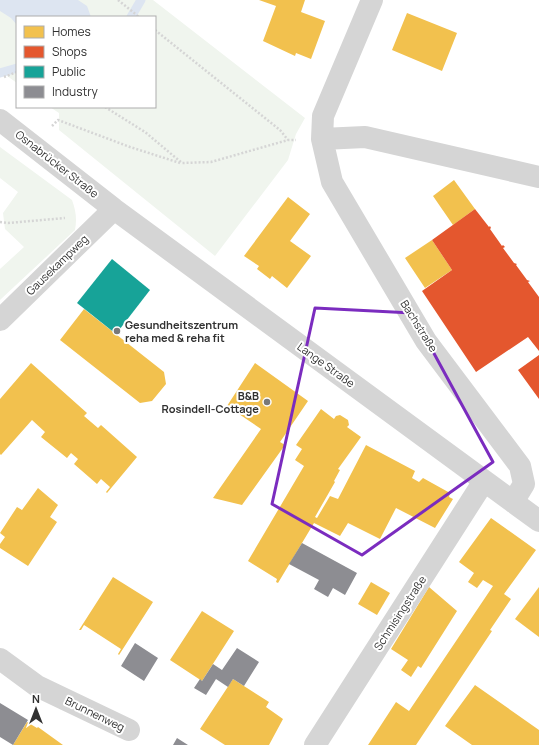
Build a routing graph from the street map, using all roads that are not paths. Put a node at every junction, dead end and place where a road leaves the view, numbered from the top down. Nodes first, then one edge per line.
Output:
1 (372, 0) edge
2 (0, 120) edge
3 (322, 139) junction
4 (539, 177) edge
5 (114, 209) junction
6 (0, 320) edge
7 (484, 481) junction
8 (512, 502) junction
9 (539, 521) edge
10 (0, 659) edge
11 (129, 730) dead end
12 (316, 745) edge

1 - 3 street, Bachstraße
2 - 5 street, Osnabrücker Straße
3 - 4 street
3 - 8 street, Bachstraße
5 - 6 street, Gausekampweg
5 - 7 street, Lange Straße
7 - 8 street, Lange Straße
7 - 12 street, Schmisingstraße
8 - 9 street, Lange Straße
10 - 11 street, Brunnenweg

